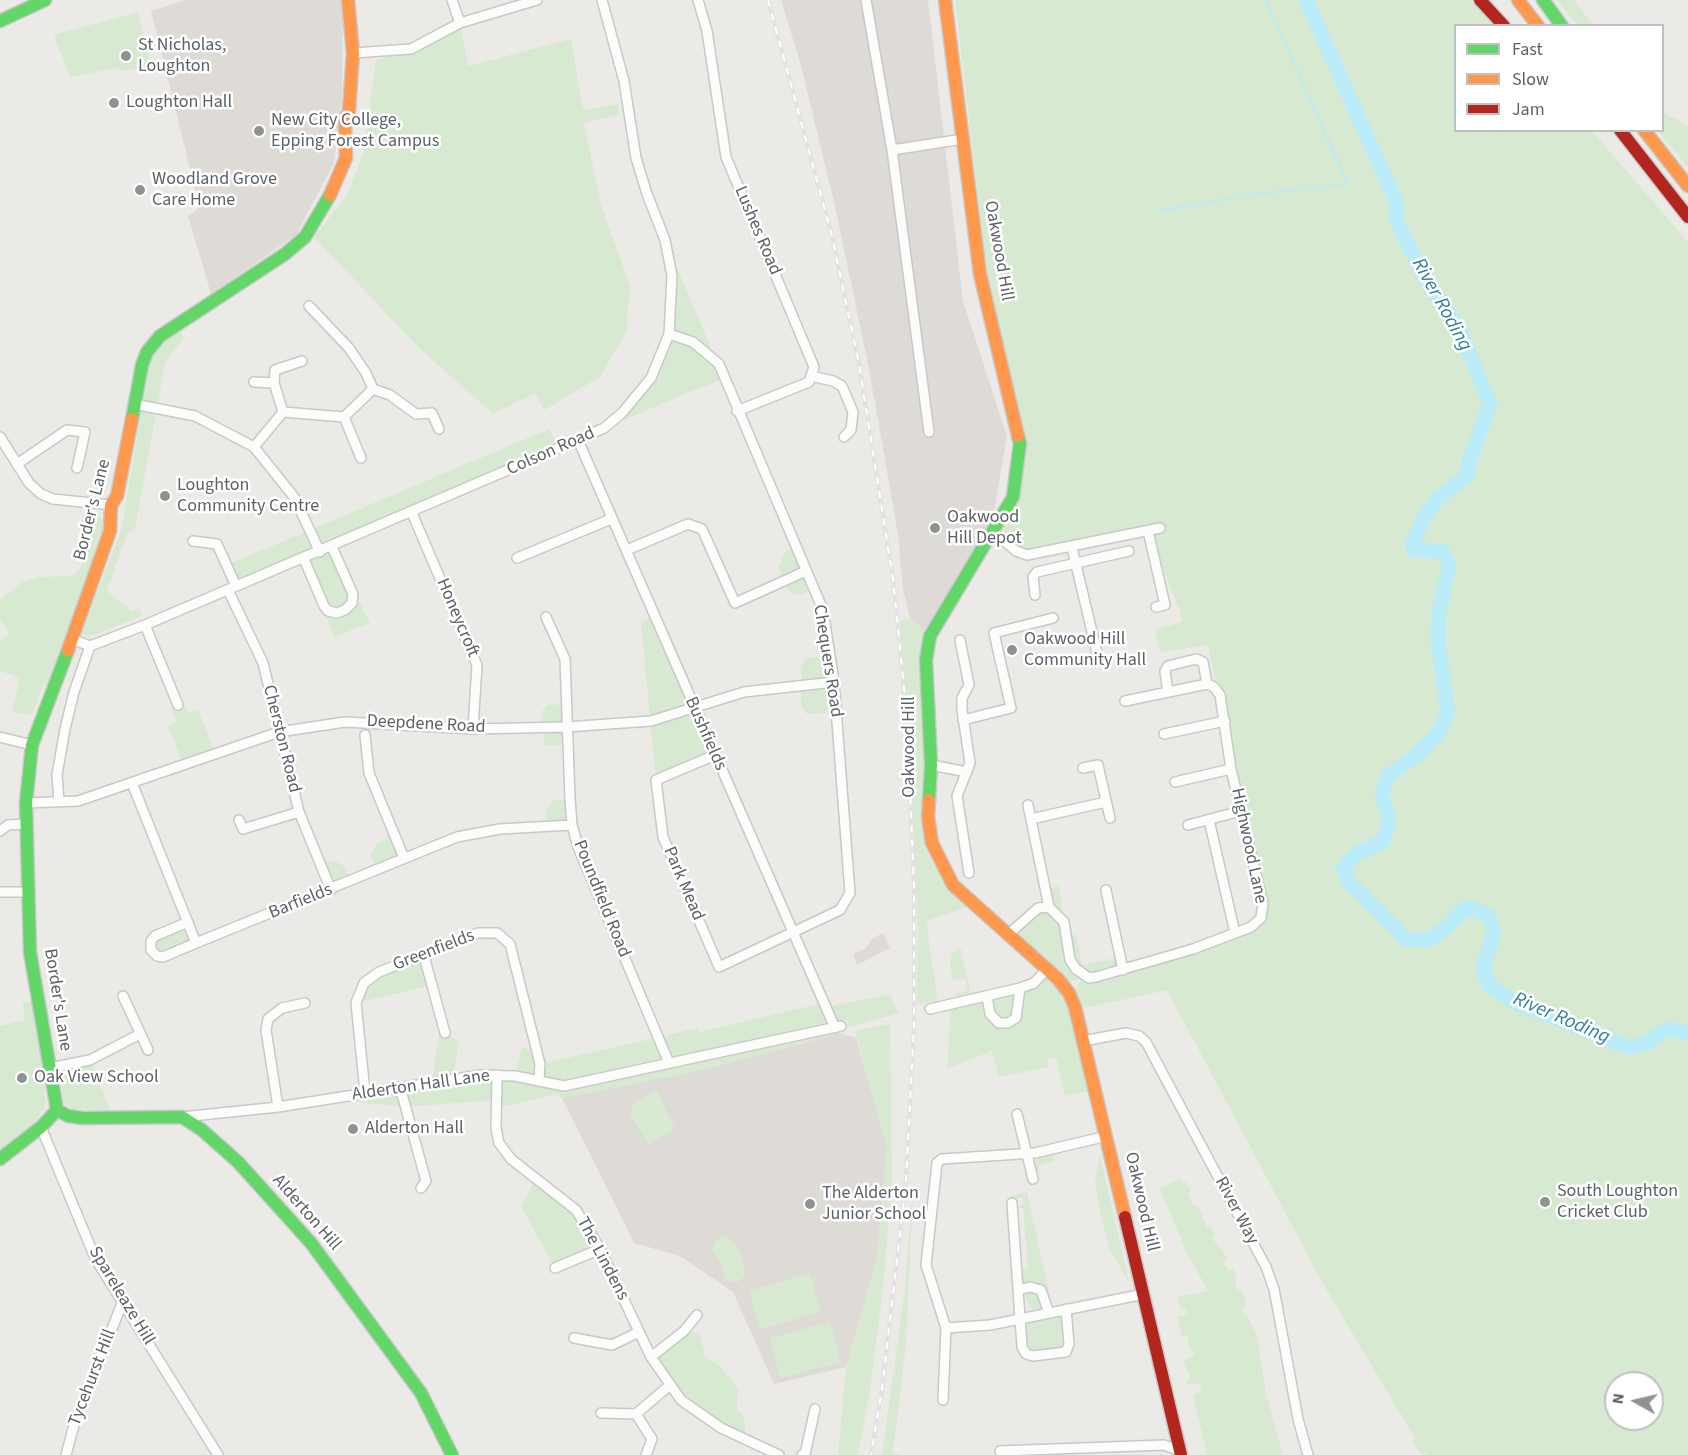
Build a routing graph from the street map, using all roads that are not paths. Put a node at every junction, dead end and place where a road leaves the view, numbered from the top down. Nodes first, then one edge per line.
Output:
1 (45, 0) edge
2 (348, 0) edge
3 (452, 0) edge
4 (537, 0) edge
5 (602, 0) edge
6 (698, 0) edge
7 (866, 0) edge
8 (945, 0) edge
9 (1480, 0) edge
10 (1518, 0) edge
11 (1543, 0) edge
12 (0, 21) edge
13 (460, 23) junction
14 (1502, 24) edge
15 (1536, 24) edge
16 (1561, 24) edge
17 (353, 53) junction
18 (1613, 132) edge
19 (1622, 132) edge
20 (1646, 132) edge
21 (963, 139) junction
22 (892, 150) junction
23 (1652, 171) junction
24 (1688, 186) edge
25 (1688, 217) edge
26 (309, 306) dead end
27 (669, 334) junction
28 (302, 361) dead end
29 (811, 376) junction
30 (254, 382) dead end
31 (274, 383) junction
32 (373, 389) junction
33 (135, 404) junction
34 (737, 411) junction
35 (283, 412) junction
36 (344, 417) junction
37 (439, 429) dead end
38 (929, 432) dead end
39 (0, 437) edge
40 (844, 437) dead end
41 (578, 440) junction
42 (254, 447) junction
43 (361, 458) dead end
44 (17, 464) junction
45 (77, 468) dead end
46 (111, 505) junction
47 (412, 513) junction
48 (611, 519) junction
49 (1160, 528) dead end
50 (1148, 531) junction
51 (994, 532) junction
52 (193, 541) dead end
53 (332, 547) junction
54 (1072, 548) junction
55 (627, 550) junction
56 (1129, 551) dead end
57 (320, 552) junction
58 (517, 558) dead end
59 (304, 559) junction
60 (1076, 564) junction
61 (806, 572) junction
62 (232, 588) junction
63 (1035, 595) dead end
64 (1165, 606) dead end
65 (546, 617) dead end
66 (1053, 618) dead end
67 (145, 625) junction
68 (72, 639) junction
69 (960, 640) dead end
70 (90, 646) junction
71 (1098, 657) dead end
72 (834, 682) junction
73 (1207, 684) junction
74 (1168, 692) junction
75 (1125, 700) dead end
76 (178, 705) dead end
77 (694, 708) junction
78 (963, 720) junction
79 (1225, 721) junction
80 (566, 727) junction
81 (473, 729) junction
82 (279, 732) junction
83 (1164, 734) dead end
84 (365, 735) dead end
85 (0, 737) edge
86 (33, 745) junction
87 (715, 755) junction
88 (931, 765) junction
89 (1083, 768) dead end
90 (1231, 770) junction
91 (967, 772) junction
92 (1175, 782) dead end
93 (132, 783) junction
94 (58, 801) junction
95 (1106, 802) junction
96 (26, 803) junction
97 (1028, 805) dead end
98 (1241, 811) junction
99 (299, 812) junction
100 (1110, 818) dead end
101 (1031, 819) junction
102 (1209, 820) junction
103 (26, 824) junction
104 (572, 825) junction
105 (1188, 825) dead end
106 (0, 831) edge
107 (246, 840) dead end
108 (404, 858) junction
109 (969, 873) dead end
110 (331, 890) junction
111 (1106, 890) dead end
112 (0, 892) edge
113 (28, 892) junction
114 (1049, 907) junction
115 (188, 922) junction
116 (793, 932) junction
117 (1235, 933) junction
118 (1010, 934) junction
119 (196, 943) junction
120 (424, 956) junction
121 (1047, 969) junction
122 (1123, 970) junction
123 (1020, 988) junction
124 (123, 996) dead end
125 (987, 996) junction
126 (305, 1003) dead end
127 (930, 1009) dead end
128 (838, 1027) joint
129 (445, 1033) dead end
130 (140, 1034) junction
131 (1083, 1041) junction
132 (148, 1050) dead end
133 (669, 1063) junction
134 (50, 1068) junction
135 (497, 1075) junction
136 (539, 1080) junction
137 (400, 1087) junction
138 (365, 1092) junction
139 (278, 1107) junction
140 (57, 1110) junction
141 (1017, 1114) dead end
142 (182, 1117) junction
143 (41, 1127) junction
144 (1107, 1136) junction
145 (1027, 1153) junction
146 (0, 1159) edge
147 (1033, 1179) dead end
148 (421, 1188) dead end
149 (1012, 1203) dead end
150 (600, 1249) junction
151 (555, 1268) dead end
152 (1018, 1290) junction
153 (1144, 1294) junction
154 (123, 1301) junction
155 (1066, 1310) junction
156 (1049, 1313) junction
157 (697, 1315) dead end
158 (1020, 1319) junction
159 (946, 1328) junction
160 (639, 1332) junction
161 (574, 1338) dead end
162 (651, 1358) junction
163 (670, 1385) junction
164 (943, 1400) dead end
165 (815, 1409) dead end
166 (601, 1413) dead end
167 (636, 1414) junction
168 (1000, 1451) dead end
169 (1046, 1453) edge
170 (1181, 1453) edge
171 (66, 1455) edge
172 (218, 1455) edge
173 (452, 1455) edge
174 (646, 1455) edge
175 (778, 1455) edge
176 (802, 1455) edge
177 (1308, 1455) edge

1 - 12 main road
2 - 17 main road, Border's Lane
3 - 13 street
4 - 13 street
5 - 27 street, Colson Road
6 - 29 street, Lushes Road
7 - 22 street
8 - 21 main road, Oakwood Hill
9 - 14 main road
10 - 15 main road
11 - 16 main road
13 - 17 street
17 - 33 main road, Border's Lane
18 - 23 main road
19 - 23 main road
20 - 24 main road
21 - 22 street
21 - 51 main road, Oakwood Hill
22 - 38 street
23 - 25 main road
26 - 32 street
27 - 34 street, Chequers Road
27 - 41 street, Colson Road
28 - 31 street
29 - 34 street
29 - 40 street
30 - 31 street
31 - 35 street
32 - 36 street
32 - 37 street
33 - 42 street
33 - 46 main road, Border's Lane
34 - 61 street, Chequers Road
35 - 36 street
35 - 42 street
36 - 43 street
39 - 44 street
41 - 47 street, Colson Road
41 - 48 street, Bushfields
42 - 57 street
44 - 45 street
44 - 46 street
46 - 68 main road, Border's Lane
47 - 53 street, Colson Road
47 - 81 street, Honeycroft
48 - 55 street, Bushfields
48 - 58 street
49 - 50 street
50 - 54 street
50 - 64 street
51 - 54 street
51 - 88 main road, Oakwood Hill
52 - 62 street, Cherston Road
53 - 57 street, Colson Road
53 - 59 street
54 - 60 street
55 - 61 street
55 - 77 street, Bushfields
56 - 60 street
57 - 59 street, Colson Road
59 - 62 street, Colson Road
60 - 63 street
60 - 71 street
61 - 72 street, Chequers Road
62 - 67 street, Colson Road
62 - 82 street, Cherston Road
65 - 80 street, Poundfield Road
66 - 78 street
67 - 70 street, Colson Road
67 - 76 street
68 - 70 street
68 - 86 main road, Border's Lane
69 - 78 street
70 - 94 street
72 - 77 street, Deepdene Road
72 - 116 street, Chequers Road
73 - 74 street
73 - 74 street, Highwood Lane
73 - 79 street, Highwood Lane
74 - 75 street
77 - 80 street, Deepdene Road
77 - 87 street, Bushfields
78 - 91 street
79 - 83 street
79 - 90 street, Highwood Lane
80 - 81 street, Deepdene Road
80 - 104 street, Poundfield Road
81 - 82 street, Deepdene Road
82 - 93 street, Deepdene Road
82 - 99 street, Cherston Road
84 - 108 street
85 - 86 street
86 - 96 main road, Border's Lane
87 - 116 street, Bushfields
87 - 116 street, Park Mead
88 - 91 street
88 - 118 main road, Oakwood Hill
89 - 95 street
90 - 92 street, Highwood Lane
90 - 98 street, Highwood Lane
91 - 109 street
93 - 94 street, Deepdene Road
93 - 115 street
94 - 96 street, Deepdene Road
95 - 100 street
95 - 101 street
96 - 103 main road, Border's Lane
97 - 101 street
98 - 102 street
98 - 117 street, Highwood Lane
99 - 107 street
99 - 110 street, Cherston Road
101 - 114 street
102 - 105 street
102 - 117 street
103 - 106 street
103 - 113 main road, Border's Lane
104 - 108 street, Barfields
104 - 133 street, Poundfield Road
108 - 110 street, Barfields
110 - 119 street, Barfields
111 - 122 street
112 - 113 street
113 - 134 main road, Border's Lane
114 - 118 street
114 - 122 street, Highwood Lane
115 - 119 street
115 - 119 street, Barfields
116 - 128 street, Bushfields
117 - 122 street, Highwood Lane
118 - 121 main road, Oakwood Hill
120 - 129 street
120 - 136 street, Greenfields
120 - 138 street, Greenfields
121 - 123 street
121 - 131 main road, Oakwood Hill
123 - 125 street
123 - 125 street
124 - 130 street
125 - 127 street
126 - 139 street
128 - 133 street, Alderton Hall Lane
130 - 132 street
130 - 134 street
131 - 144 main road, Oakwood Hill
131 - 177 street, River Way
133 - 136 street, Alderton Hall Lane
134 - 140 main road, Border's Lane
135 - 136 street, Alderton Hall Lane
135 - 137 street, Alderton Hall Lane
135 - 150 street, The Lindens
137 - 138 street, Alderton Hall Lane
137 - 148 street
138 - 139 street, Alderton Hall Lane
139 - 142 street, Alderton Hall Lane
140 - 142 main road
140 - 143 main road
141 - 145 street
142 - 173 main road, Alderton Hill
143 - 146 main road
143 - 154 street, Spareleaze Hill
144 - 145 street
144 - 153 main road, Oakwood Hill
145 - 147 street
145 - 159 street
149 - 152 street
150 - 151 street
150 - 160 street, The Lindens
152 - 156 street
152 - 158 street
153 - 155 street
153 - 170 main road, Oakwood Hill
154 - 171 street, Tycehurst Hill
154 - 172 street, Spareleaze Hill
155 - 156 street
155 - 158 street
156 - 158 street
157 - 162 street
158 - 159 street
159 - 164 street
160 - 161 street
160 - 162 street, The Lindens
162 - 163 street, The Lindens
163 - 167 street
163 - 175 street, The Lindens
165 - 176 street
166 - 167 street
167 - 174 street
168 - 169 street
169 - 170 street

